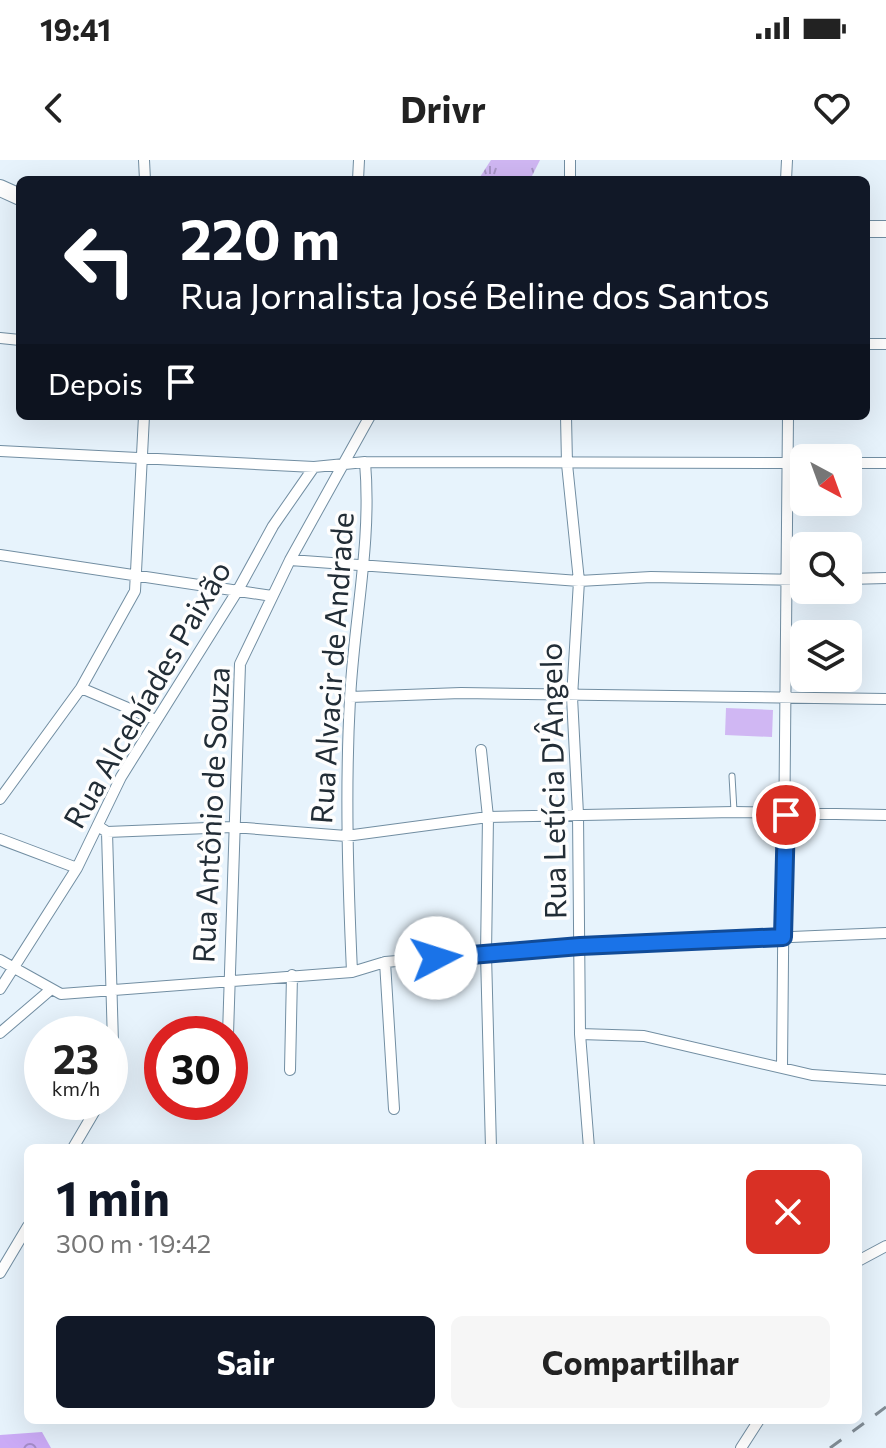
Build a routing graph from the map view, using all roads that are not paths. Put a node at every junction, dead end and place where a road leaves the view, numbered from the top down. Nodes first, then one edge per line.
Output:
1 (144, 420) edge
2 (368, 420) edge
3 (566, 420) edge
4 (788, 420) edge
5 (0, 451) edge
6 (144, 459) junction
7 (365, 462) junction
8 (346, 463) junction
9 (788, 463) junction
10 (862, 463) edge
11 (886, 463) edge
12 (567, 464) junction
13 (314, 467) junction
14 (0, 555) edge
15 (290, 560) junction
16 (363, 566) junction
17 (138, 575) junction
18 (886, 578) edge
19 (862, 579) edge
20 (785, 580) junction
21 (790, 580) edge
22 (579, 581) junction
23 (238, 590) junction
24 (272, 596) junction
25 (81, 688) junction
26 (350, 697) junction
27 (572, 697) junction
28 (784, 699) junction
29 (886, 699) edge
30 (156, 720) junction
31 (481, 750) dead end
32 (732, 776) dead end
33 (0, 799) edge
34 (734, 812) junction
35 (578, 814) junction
36 (786, 815) junction
37 (886, 815) edge
38 (488, 817) junction
39 (233, 827) junction
40 (103, 829) junction
41 (346, 836) junction
42 (0, 839) edge
43 (77, 868) junction
44 (886, 933) edge
45 (783, 937) junction
46 (580, 946) junction
47 (486, 954) junction
48 (0, 960) edge
49 (385, 962) junction
50 (14, 965) junction
51 (352, 972) junction
52 (292, 975) junction
53 (228, 980) junction
54 (0, 989) edge
55 (49, 991) junction
56 (114, 993) junction
57 (114, 1016) edge
58 (228, 1016) edge
59 (0, 1033) edge
60 (580, 1034) junction
61 (782, 1067) junction
62 (290, 1070) dead end
63 (886, 1080) edge
64 (394, 1109) dead end
65 (89, 1120) edge
66 (75, 1144) edge
67 (491, 1144) edge
68 (589, 1144) edge
69 (24, 1233) edge
70 (886, 1246) edge
71 (862, 1259) edge
72 (0, 1273) edge
73 (756, 1424) edge
74 (741, 1448) edge

1 - 6 street
2 - 8 street, Rua Antônio de Souza
3 - 12 street, Rua Letícia D'Ângelo
4 - 9 street
5 - 6 street
6 - 13 street
6 - 17 street
7 - 8 street
7 - 12 street
7 - 16 street, Rua Alvacir de Andrade
8 - 13 street
8 - 15 street, Rua Antônio de Souza
9 - 12 street
9 - 20 street
10 - 11 street
12 - 22 street, Rua Letícia D'Ângelo
13 - 23 street, Rua Alcebíades Paixão
14 - 17 street
15 - 16 street
15 - 24 street, Rua Antônio de Souza
16 - 22 street
16 - 26 street, Rua Alvacir de Andrade
17 - 23 street
17 - 25 street
18 - 19 street
20 - 21 street
20 - 22 street
20 - 28 street
22 - 27 street, Rua Letícia D'Ângelo
23 - 24 street
23 - 30 street, Rua Alcebíades Paixão
24 - 39 street, Rua Antônio de Souza
25 - 30 street
25 - 33 street
26 - 27 street
26 - 41 street, Rua Alvacir de Andrade
27 - 28 street
27 - 35 street, Rua Letícia D'Ângelo
28 - 29 street
28 - 36 street
30 - 40 street, Rua Alcebíades Paixão
31 - 38 street
32 - 34 lane
34 - 35 street
34 - 36 street
35 - 38 street
35 - 46 street, Rua Letícia D'Ângelo
36 - 37 street
36 - 45 street
38 - 41 street
38 - 47 street
39 - 40 street
39 - 41 street
39 - 53 street, Rua Antônio de Souza
40 - 43 street, Rua Alcebíades Paixão
40 - 56 street
41 - 51 street, Rua Alvacir de Andrade
42 - 43 street
43 - 50 street, Rua Alcebíades Paixão
44 - 45 street
45 - 46 street
45 - 61 street
46 - 47 street
46 - 60 street, Rua Letícia D'Ângelo
47 - 49 street
47 - 67 street
48 - 50 street
49 - 51 street
49 - 64 street
50 - 54 street, Rua Alcebíades Paixão
50 - 55 street
51 - 52 street
52 - 53 street
52 - 62 street
53 - 56 street
53 - 58 street, Rua Antônio de Souza
55 - 56 street
55 - 59 street
56 - 57 street
60 - 61 street
60 - 68 street, Rua Letícia D'Ângelo
61 - 63 street
65 - 66 street
69 - 72 street
70 - 71 street
73 - 74 street

